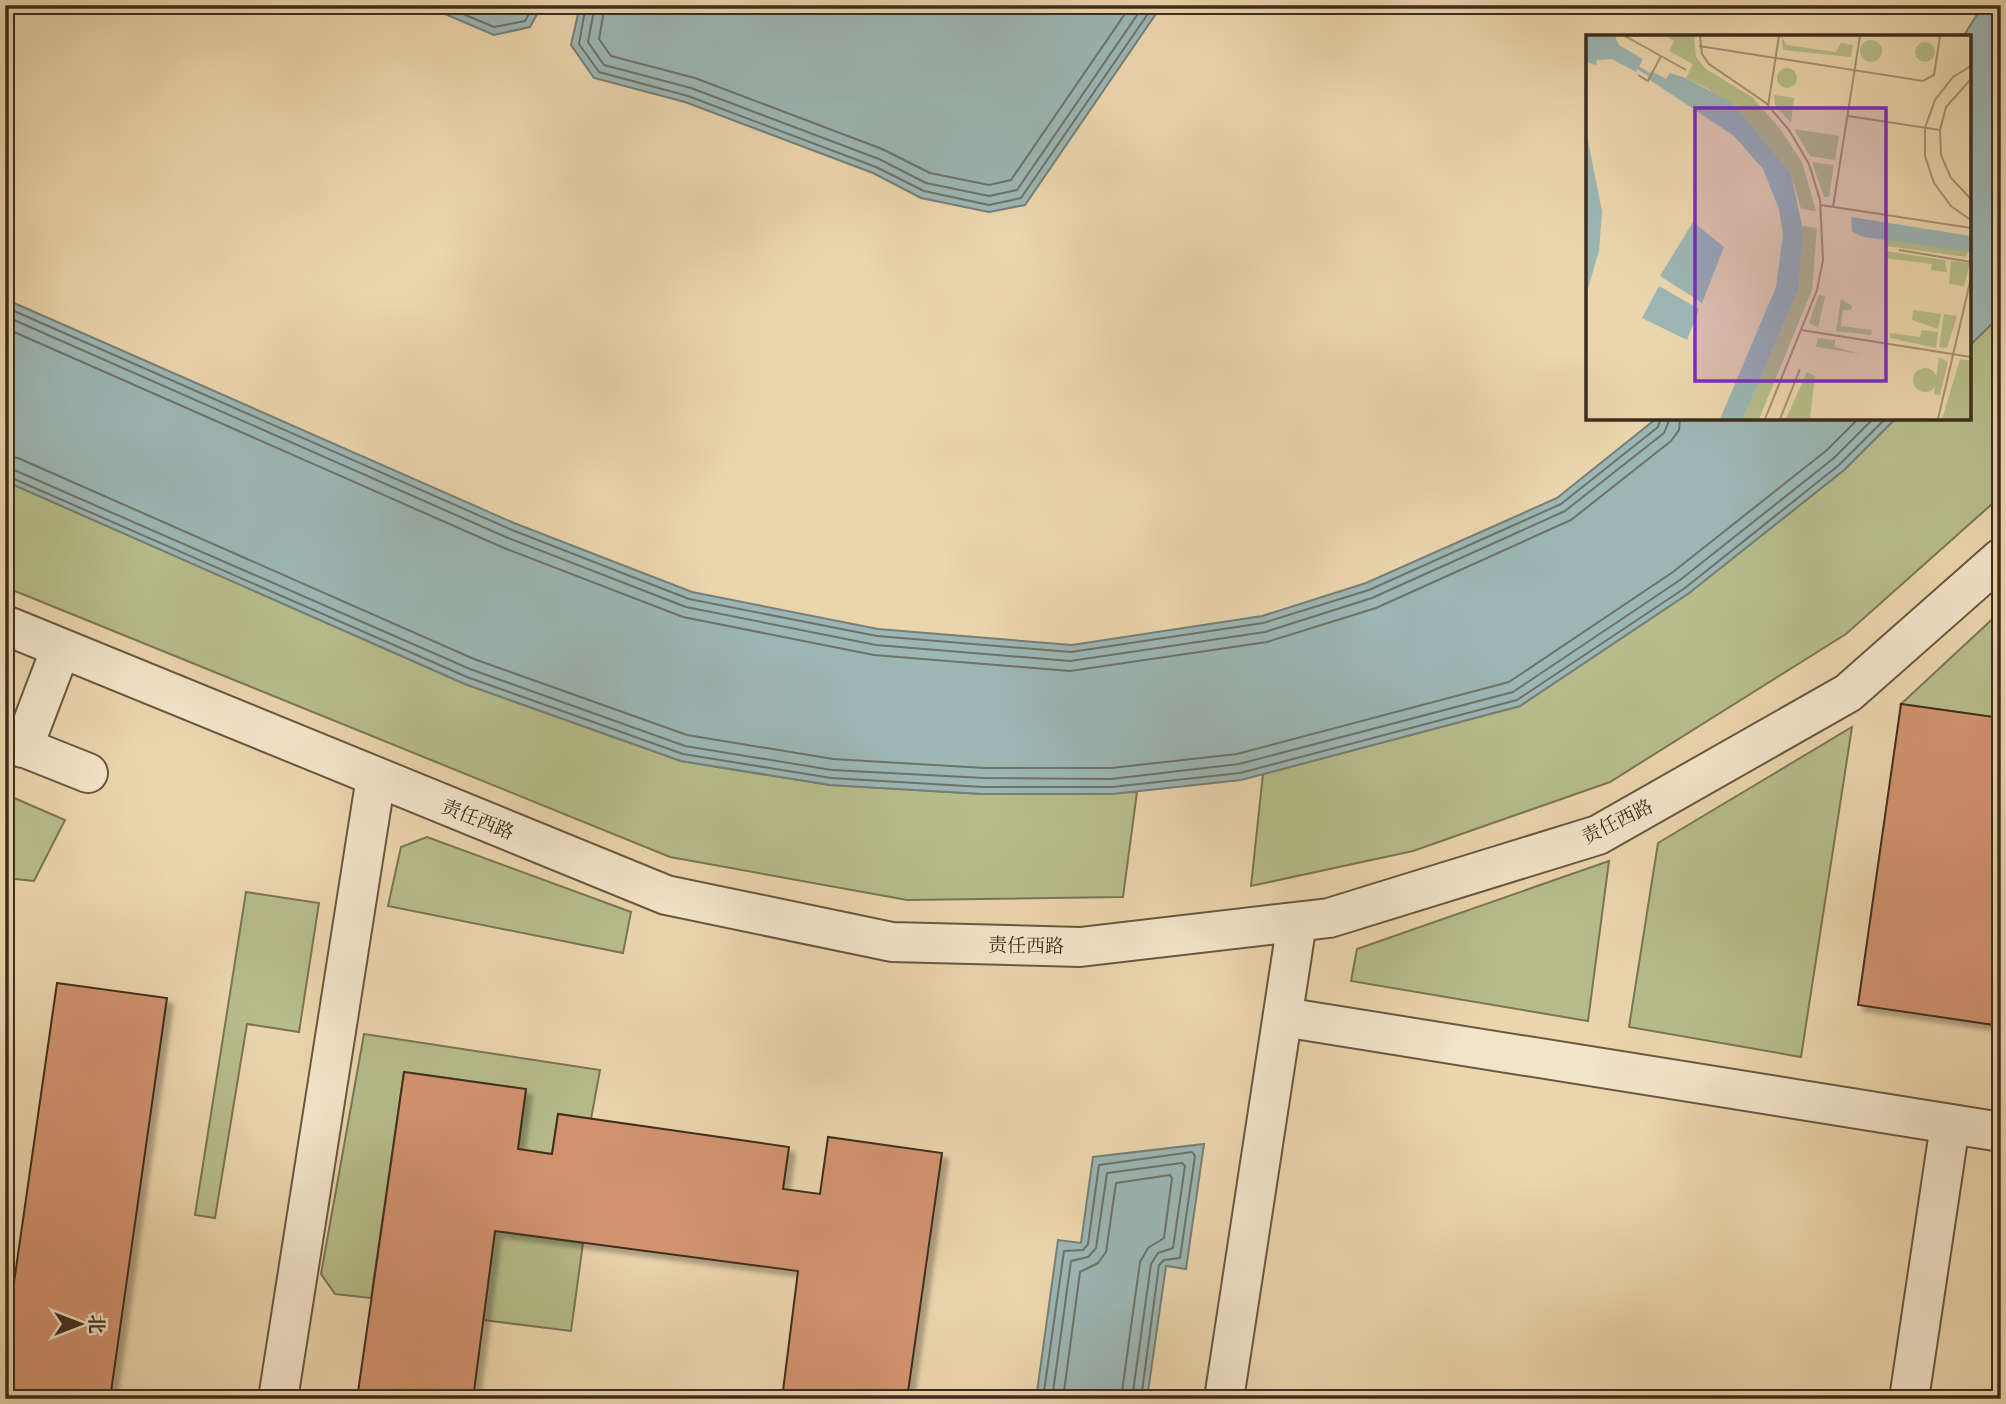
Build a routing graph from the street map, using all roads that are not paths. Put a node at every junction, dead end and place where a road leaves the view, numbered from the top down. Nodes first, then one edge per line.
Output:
1 (2001, 558) edge
2 (5, 625) edge
3 (61, 648) junction
4 (14, 744) edge
5 (88, 773) dead end
6 (376, 777) junction
7 (1297, 922) junction
8 (1283, 1017) junction
9 (1951, 1125) junction
10 (2001, 1132) edge
11 (278, 1399) edge
12 (1224, 1399) edge
13 (1909, 1399) edge

1 - 7 lane, 责任西路
2 - 3 lane, 责任西路
3 - 4 lane
3 - 6 lane, 责任西路
4 - 5 lane
6 - 7 lane, 责任西路
6 - 11 lane
7 - 8 lane
8 - 9 lane
8 - 12 lane
9 - 10 lane
9 - 13 lane

